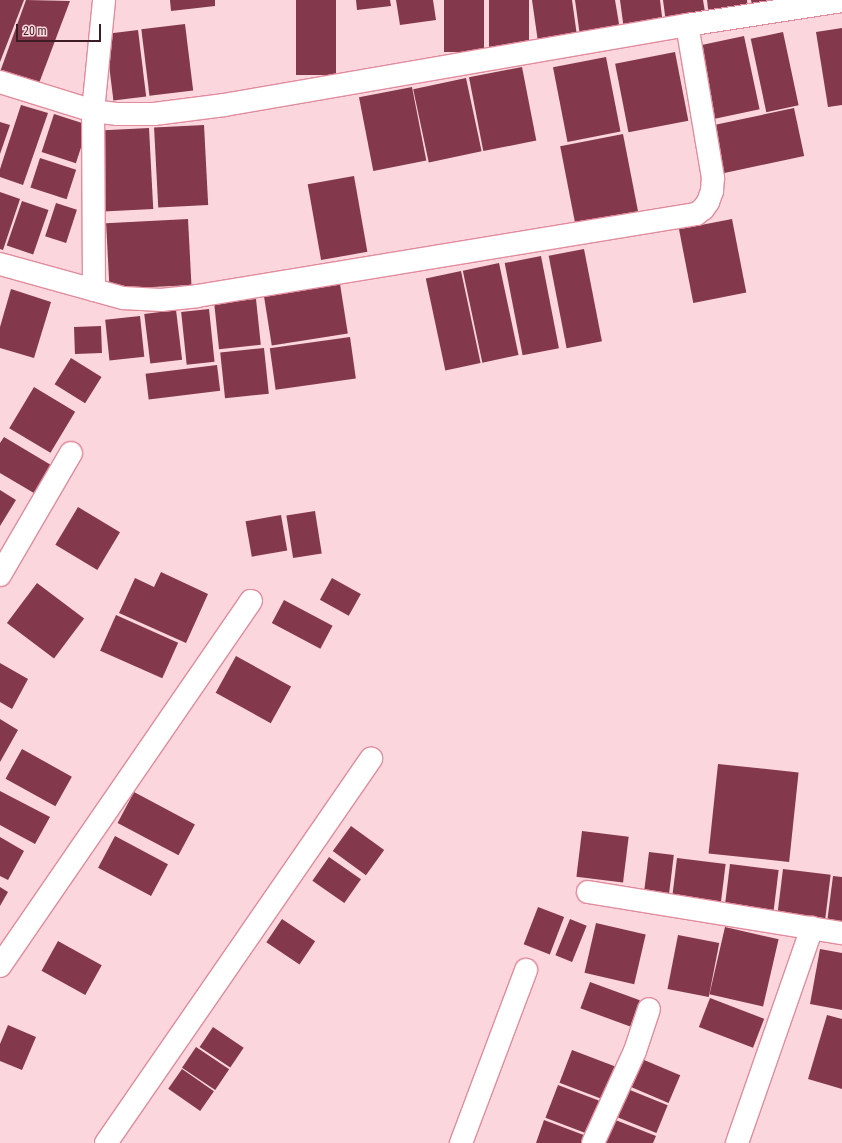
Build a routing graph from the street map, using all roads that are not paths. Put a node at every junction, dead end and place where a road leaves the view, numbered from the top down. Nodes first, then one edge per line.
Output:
1 (104, 0) edge
2 (842, 1) edge
3 (687, 25) junction
4 (0, 82) edge
5 (93, 111) junction
6 (0, 264) edge
7 (94, 290) junction
8 (72, 452) dead end
9 (0, 576) edge
10 (251, 601) dead end
11 (371, 759) dead end
12 (588, 892) dead end
13 (812, 928) junction
14 (842, 933) edge
15 (0, 966) edge
16 (526, 970) dead end
17 (649, 1009) dead end
18 (106, 1143) edge
19 (461, 1143) edge
20 (593, 1143) edge
21 (737, 1143) edge

1 - 5 street
2 - 3 street
3 - 5 street
3 - 7 street
4 - 5 street
5 - 7 street
6 - 7 street
8 - 9 street
10 - 15 street
11 - 18 street
12 - 13 street
13 - 14 street
13 - 21 street
16 - 19 street
17 - 20 street

